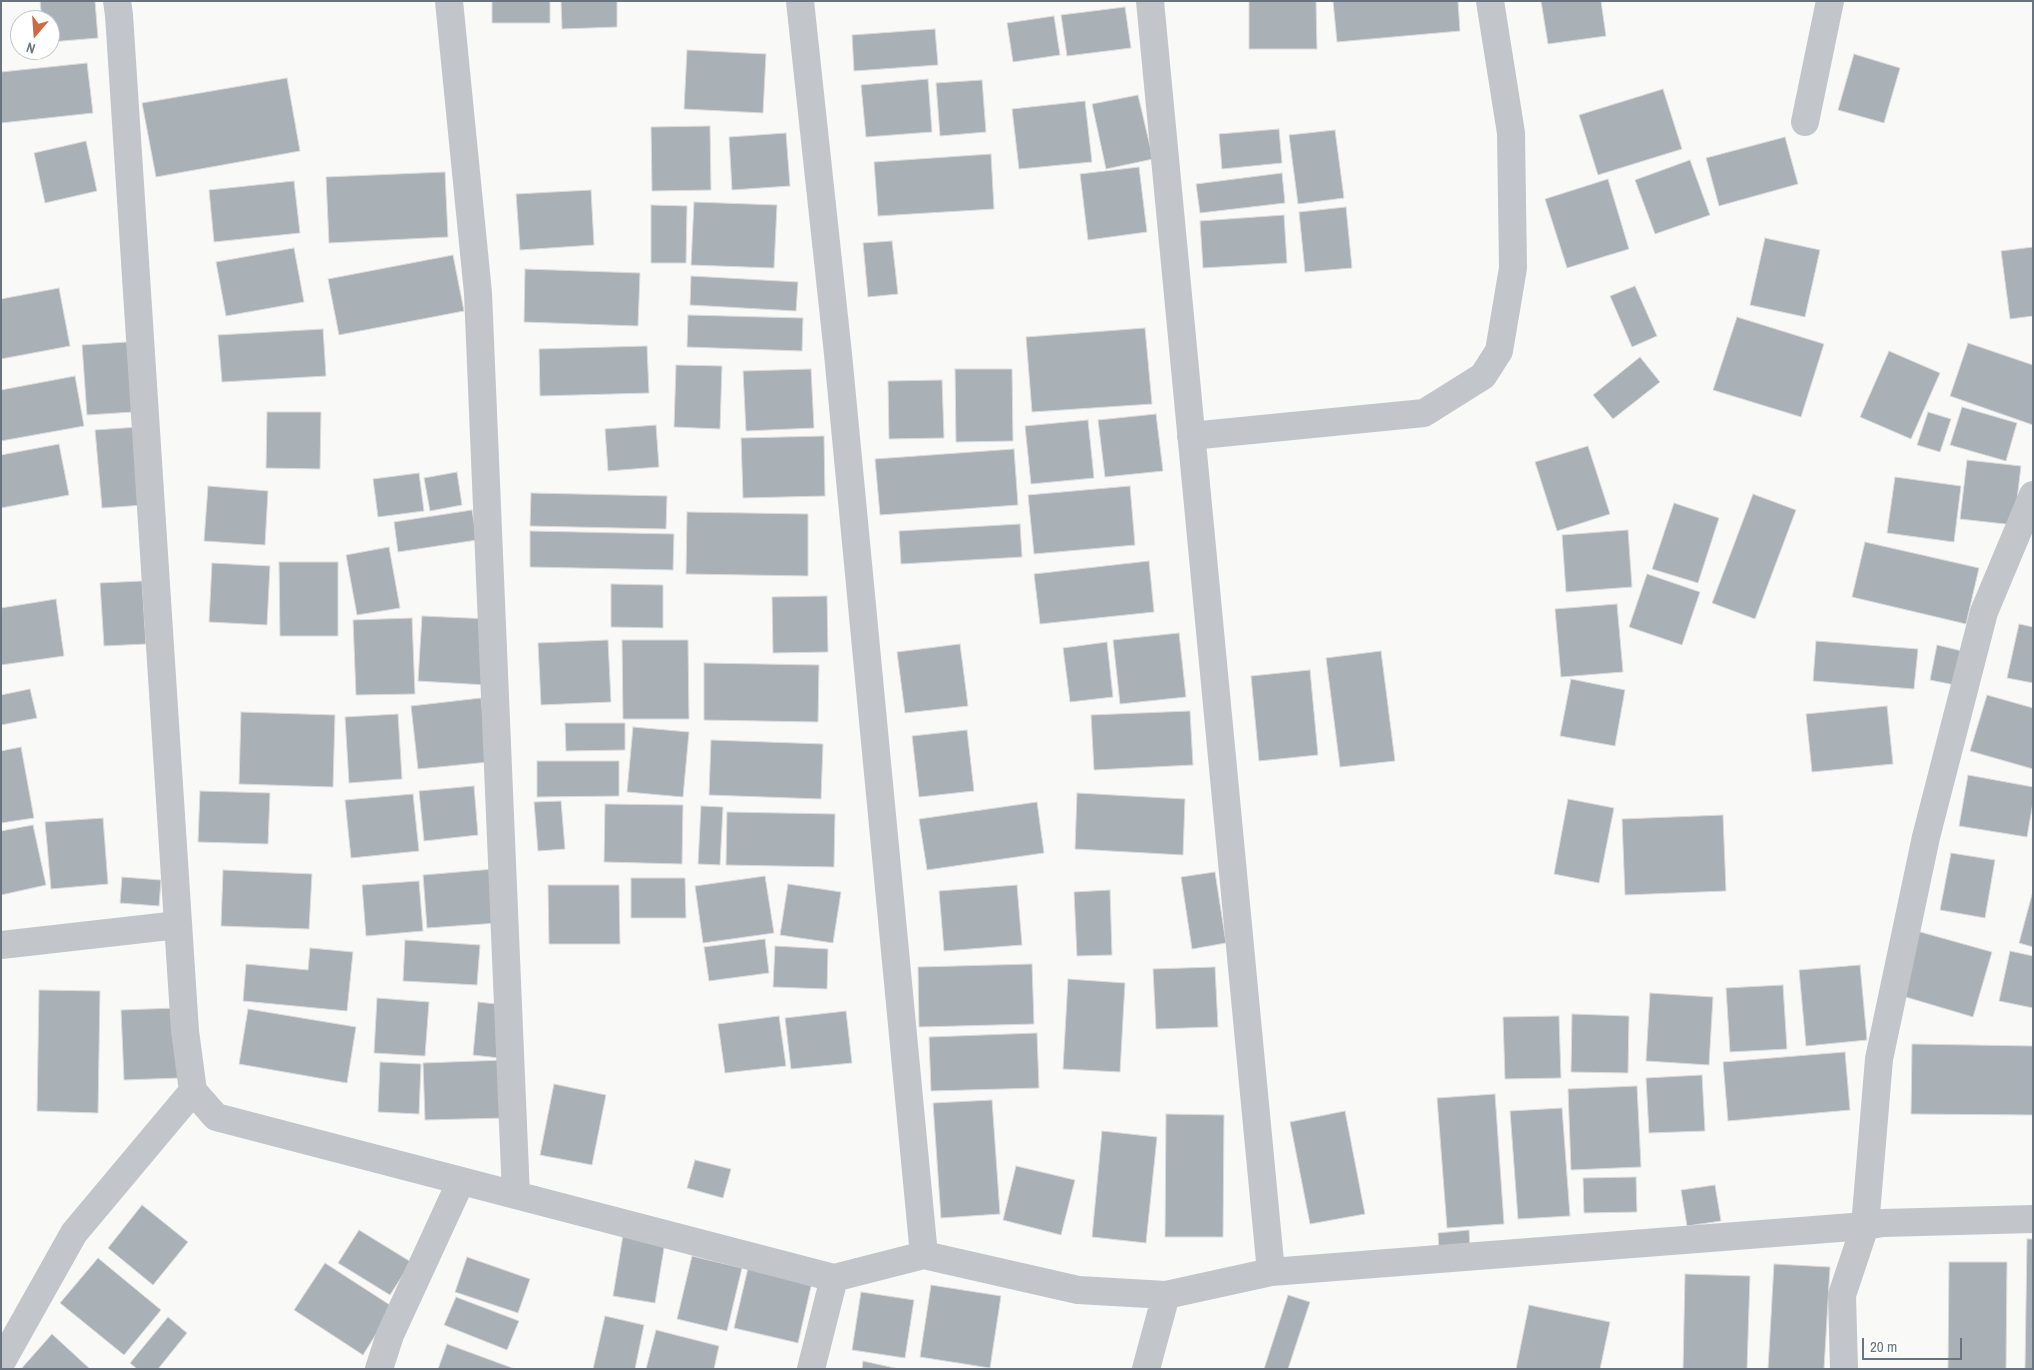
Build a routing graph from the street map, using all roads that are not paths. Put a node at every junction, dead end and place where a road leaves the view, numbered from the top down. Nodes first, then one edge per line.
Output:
1 (117, 1) edge
2 (449, 1) edge
3 (800, 1) edge
4 (1150, 1) edge
5 (1490, 1) edge
6 (1830, 1) edge
7 (1805, 122) dead end
8 (1191, 436) junction
9 (2033, 495) edge
10 (178, 925) junction
11 (1, 945) edge
12 (194, 1091) junction
13 (461, 1181) junction
14 (516, 1195) junction
15 (2033, 1219) edge
16 (1865, 1226) junction
17 (924, 1255) junction
18 (1271, 1272) junction
19 (834, 1278) junction
20 (1166, 1295) junction
21 (1, 1363) edge
22 (379, 1369) edge
23 (811, 1369) edge
24 (1146, 1369) edge
25 (1844, 1369) edge

1 - 10 street
2 - 14 street
3 - 17 street
4 - 8 street
5 - 8 street
6 - 7 street
8 - 18 street
9 - 16 street
10 - 11 street
10 - 12 street
12 - 13 street
12 - 21 street
13 - 14 street
13 - 22 street
14 - 19 street
15 - 16 street
16 - 18 street
16 - 25 street
17 - 19 street
17 - 20 street
18 - 20 street
19 - 23 street
20 - 24 street

